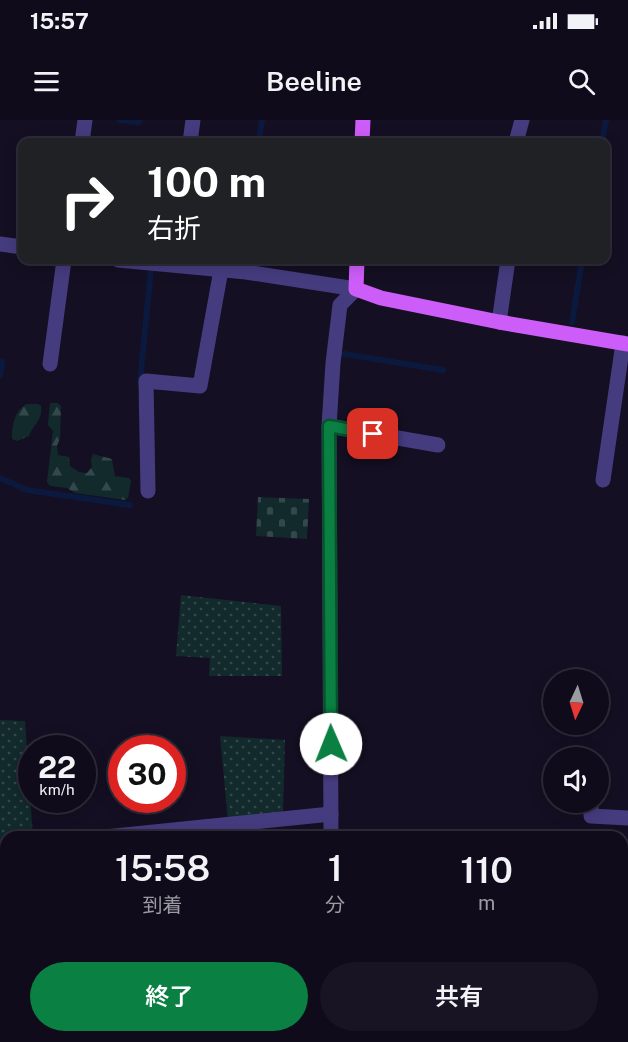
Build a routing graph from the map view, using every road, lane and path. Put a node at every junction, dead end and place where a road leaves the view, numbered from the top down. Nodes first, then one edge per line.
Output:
1 (85, 120) edge
2 (193, 120) edge
3 (363, 120) edge
4 (522, 120) edge
5 (83, 138) edge
6 (191, 138) edge
7 (362, 138) edge
8 (517, 138) edge
9 (0, 244) edge
10 (18, 246) edge
11 (63, 264) edge
12 (159, 264) edge
13 (357, 264) edge
14 (507, 264) edge
15 (246, 266) edge
16 (221, 270) junction
17 (356, 289) junction
18 (499, 322) junction
19 (625, 344) edge
20 (50, 364) dead end
21 (329, 426) junction
22 (438, 445) dead end
23 (603, 480) dead end
24 (148, 491) dead end
25 (591, 813) edge
26 (332, 814) junction
27 (628, 818) edge
28 (164, 831) edge
29 (331, 831) edge

1 - 5 street
2 - 6 street
3 - 7 main road
4 - 8 street
9 - 10 street
11 - 20 street
12 - 16 street
13 - 17 main road
14 - 18 street
15 - 16 street
15 - 17 street
16 - 24 street
17 - 18 main road
17 - 21 street
18 - 19 main road
19 - 23 street
21 - 22 street
21 - 26 street
25 - 27 street
26 - 28 street
26 - 29 street

